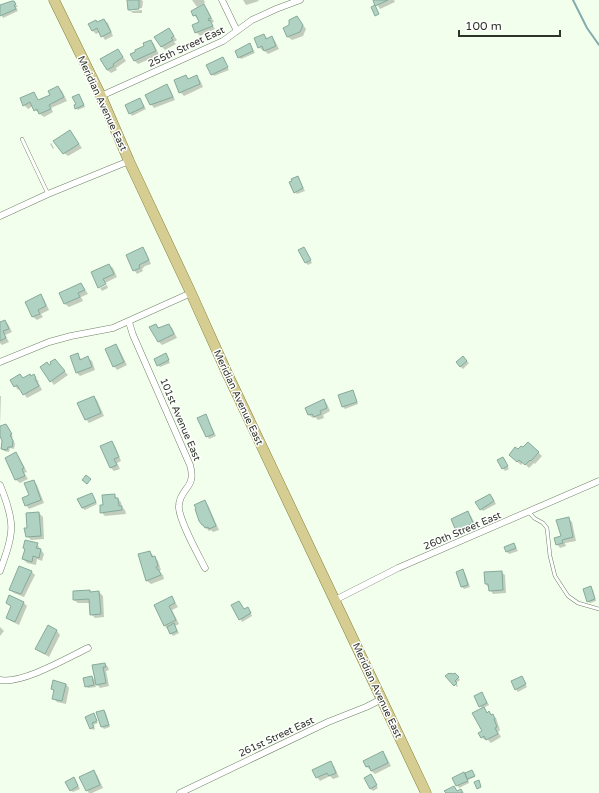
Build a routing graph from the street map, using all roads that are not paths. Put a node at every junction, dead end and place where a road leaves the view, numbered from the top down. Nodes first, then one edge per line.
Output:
1 (54, 0) edge
2 (222, 0) edge
3 (300, 0) edge
4 (237, 31) junction
5 (101, 96) junction
6 (22, 139) dead end
7 (129, 161) junction
8 (48, 194) junction
9 (0, 216) edge
10 (191, 293) junction
11 (129, 322) junction
12 (0, 362) edge
13 (599, 480) edge
14 (0, 485) edge
15 (529, 512) junction
16 (205, 568) dead end
17 (0, 571) edge
18 (335, 600) junction
19 (599, 609) edge
20 (88, 648) dead end
21 (0, 680) edge
22 (382, 699) junction
23 (180, 793) edge
24 (426, 793) edge

1 - 5 main road, Meridian Avenue East
2 - 4 street
3 - 4 street, 255th Street East
4 - 5 street, 255th Street East
5 - 7 main road, Meridian Avenue East
6 - 8 lane
7 - 8 street
7 - 10 main road, Meridian Avenue East
8 - 9 street
10 - 11 street
10 - 18 main road, Meridian Avenue East
11 - 12 street
11 - 16 street, 101st Avenue East
13 - 15 street, 260th Street East
14 - 17 street
15 - 18 street, 260th Street East
15 - 19 lane
18 - 22 main road, Meridian Avenue East
20 - 21 street
22 - 23 street, 261st Street East
22 - 24 main road, Meridian Avenue East

